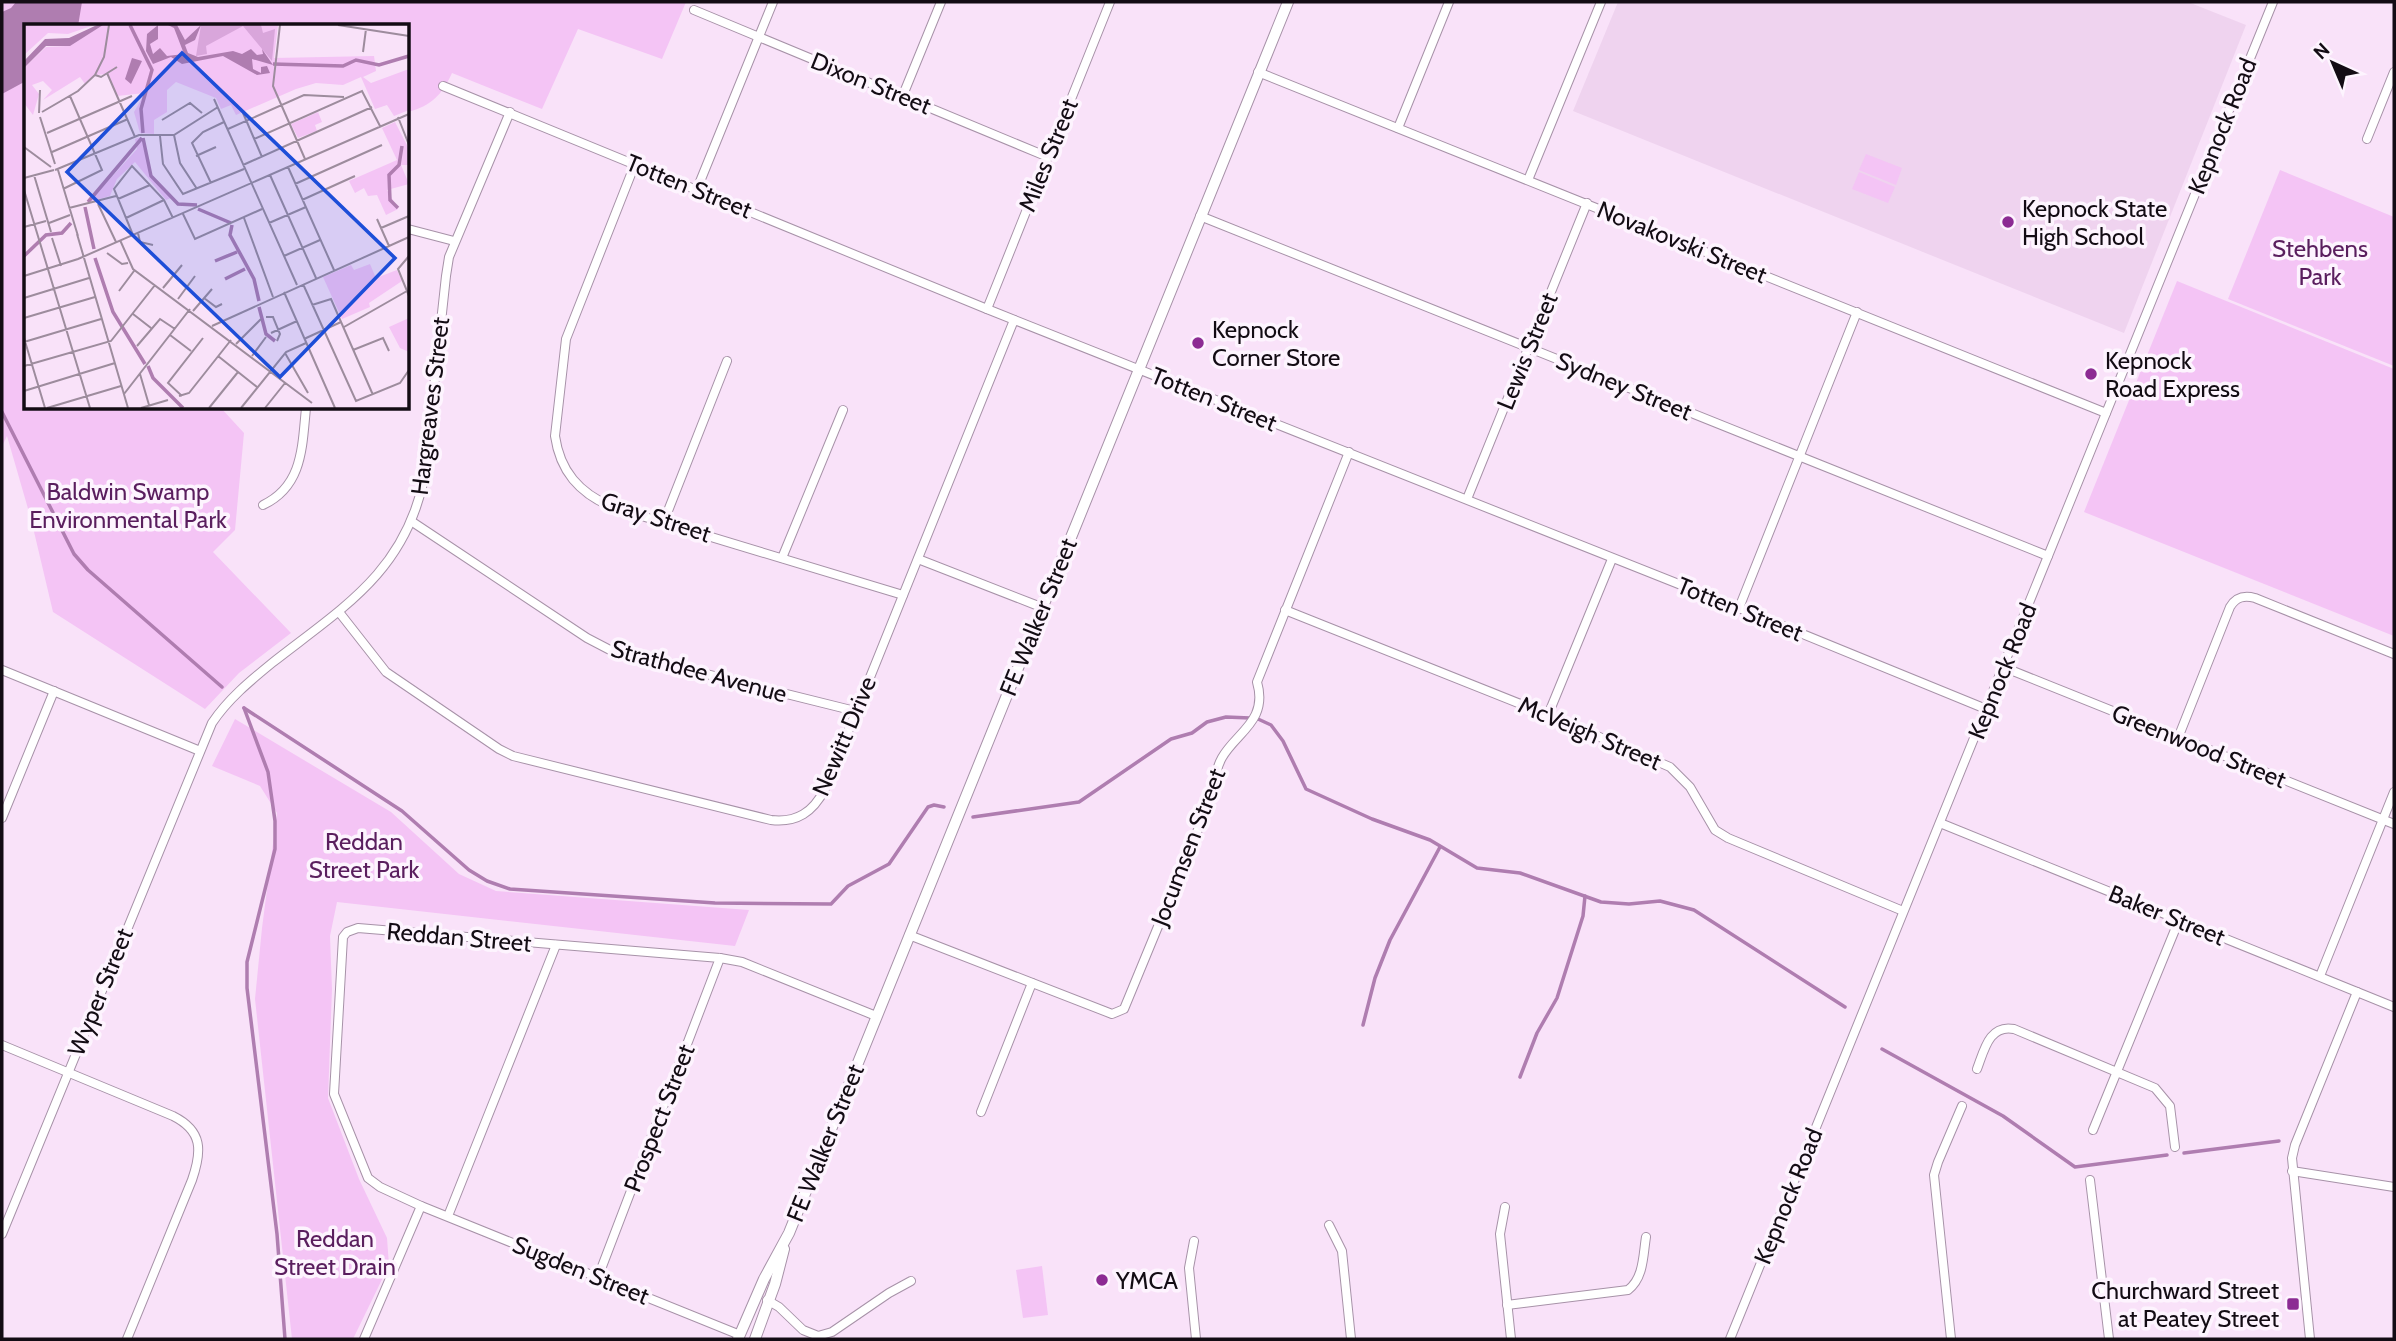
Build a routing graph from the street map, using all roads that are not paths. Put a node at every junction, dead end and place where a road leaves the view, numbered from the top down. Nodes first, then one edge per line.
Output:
1 (773, 2) edge
2 (941, 2) edge
3 (1110, 2) edge
4 (1288, 2) edge
5 (1449, 2) edge
6 (1601, 2) edge
7 (2273, 2) edge
8 (694, 10) dead end
9 (759, 37) junction
10 (1258, 72) junction
11 (2394, 72) edge
12 (443, 86) dead end
13 (903, 95) junction
14 (510, 112) junction
15 (1398, 128) junction
16 (2367, 139) dead end
17 (1048, 157) junction
18 (635, 164) junction
19 (1528, 180) junction
20 (697, 189) junction
21 (1587, 203) junction
22 (1200, 216) junction
23 (410, 230) edge
24 (454, 241) junction
25 (987, 309) junction
26 (1857, 312) junction
27 (1014, 320) junction
28 (1529, 347) junction
29 (727, 361) dead end
30 (1139, 369) junction
31 (306, 410) edge
32 (843, 410) dead end
33 (2106, 413) junction
34 (1349, 452) junction
35 (1799, 457) junction
36 (1467, 499) junction
37 (263, 505) dead end
38 (411, 521) junction
39 (664, 521) junction
40 (2048, 556) junction
41 (782, 558) junction
42 (918, 559) junction
43 (1612, 559) junction
44 (903, 595) junction
45 (1041, 607) junction
46 (1739, 608) junction
47 (1285, 610) junction
48 (339, 612) junction
49 (2394, 654) edge
50 (2003, 667) junction
51 (2, 670) edge
52 (54, 691) junction
53 (1986, 709) junction
54 (855, 711) junction
55 (1548, 715) junction
56 (2178, 738) junction
57 (200, 751) junction
58 (2394, 792) edge
59 (2, 818) edge
60 (2383, 819) junction
61 (1940, 823) junction
62 (2394, 824) edge
63 (1903, 911) junction
64 (2179, 920) junction
65 (909, 935) junction
66 (556, 946) junction
67 (720, 958) junction
68 (2320, 976) junction
69 (1032, 983) junction
70 (2357, 992) junction
71 (2394, 1007) edge
72 (876, 1016) junction
73 (2, 1045) edge
74 (1977, 1069) dead end
75 (2118, 1071) junction
76 (67, 1072) junction
77 (1962, 1106) dead end
78 (981, 1112) dead end
79 (2093, 1130) dead end
80 (2175, 1147) dead end
81 (2292, 1171) junction
82 (2090, 1180) dead end
83 (2394, 1187) edge
84 (421, 1206) junction
85 (1505, 1207) dead end
86 (448, 1216) junction
87 (1329, 1225) dead end
88 (789, 1233) junction
89 (2, 1234) edge
90 (1646, 1237) dead end
91 (1194, 1241) dead end
92 (598, 1277) junction
93 (911, 1281) dead end
94 (757, 1296) junction
95 (769, 1301) junction
96 (1507, 1305) junction
97 (739, 1337) edge
98 (127, 1339) edge
99 (364, 1339) edge
100 (756, 1339) edge
101 (1196, 1339) edge
102 (1351, 1339) edge
103 (1511, 1339) edge
104 (1730, 1339) edge
105 (1951, 1339) edge
106 (2109, 1339) edge
107 (2310, 1339) edge

1 - 9 street
2 - 13 street
3 - 17 street, Miles Street
4 - 10 main road, FE Walker Street
5 - 15 street
6 - 19 street
7 - 33 street, Kepnock Road
8 - 9 street, Dixon Street
9 - 13 street, Dixon Street
9 - 20 street
10 - 15 street, Novakovski Street
10 - 22 main road, FE Walker Street
11 - 16 street
12 - 14 street, Totten Street
13 - 17 street, Dixon Street
14 - 18 street, Totten Street
14 - 24 street, Hargreaves Street
15 - 19 street, Novakovski Street
17 - 25 street, Miles Street
18 - 20 street, Totten Street
18 - 39 street, Gray Street
19 - 21 street, Novakovski Street
20 - 25 street, Totten Street
21 - 26 street, Novakovski Street
21 - 28 street, Lewis Street
22 - 28 street, Sydney Street
22 - 30 main road, FE Walker Street
23 - 24 street
24 - 38 street, Hargreaves Street
25 - 27 street, Totten Street
26 - 33 street, Novakovski Street
26 - 35 street
27 - 30 street, Totten Street
27 - 42 street, Newitt Drive
28 - 35 street, Sydney Street
28 - 36 street, Lewis Street
29 - 39 street
30 - 34 street, Totten Street
30 - 45 main road, FE Walker Street
31 - 37 street
32 - 41 street
33 - 40 street, Kepnock Road
34 - 36 street, Totten Street
34 - 47 street, Jocumsen Street
35 - 40 street, Sydney Street
35 - 46 street
36 - 43 street, Totten Street
38 - 48 street, Hargreaves Street
38 - 54 street, Strathdee Avenue
39 - 41 street, Gray Street
40 - 50 street, Kepnock Road
41 - 44 street, Gray Street
42 - 44 street, Newitt Drive
42 - 45 street
43 - 46 street, Totten Street
43 - 55 street
44 - 54 street, Newitt Drive
45 - 65 main road, FE Walker Street
46 - 53 street, Totten Street
47 - 55 street, McVeigh Street
47 - 69 street, Jocumsen Street
48 - 54 street, Newitt Drive
48 - 57 street, Hargreaves Street
49 - 56 street
50 - 53 street, Kepnock Road
50 - 56 street, Greenwood Street
51 - 52 street
52 - 57 street
52 - 59 street
53 - 61 street, Kepnock Road
55 - 63 street, McVeigh Street
56 - 60 street, Greenwood Street
57 - 76 street, Wyper Street
58 - 60 street
60 - 62 street, Greenwood Street
60 - 68 street
61 - 63 street, Kepnock Road
61 - 64 street, Baker Street
63 - 104 street, Kepnock Road
64 - 68 street, Baker Street
64 - 75 street
65 - 69 street
65 - 72 main road, FE Walker Street
66 - 67 street, Reddan Street
66 - 84 street, Reddan Street
66 - 86 street
67 - 72 street, Reddan Street
67 - 92 street, Prospect Street
68 - 70 street, Baker Street
69 - 78 street
70 - 71 street, Baker Street
70 - 81 street
72 - 88 main road, FE Walker Street
73 - 76 street
74 - 75 street
75 - 79 street
75 - 80 street
76 - 89 street, Wyper Street
76 - 98 street
77 - 105 street
81 - 83 street
81 - 107 street
82 - 106 street
84 - 86 street, Sugden Street
84 - 99 street
85 - 96 street
86 - 92 street, Sugden Street
87 - 102 street
88 - 94 main road, FE Walker Street
88 - 95 main road, FE Walker Street
90 - 96 street
91 - 101 street
92 - 97 street, Sugden Street
93 - 95 street
94 - 95 street
94 - 97 main road, FE Walker Street
95 - 100 main road, FE Walker Street
96 - 103 street

